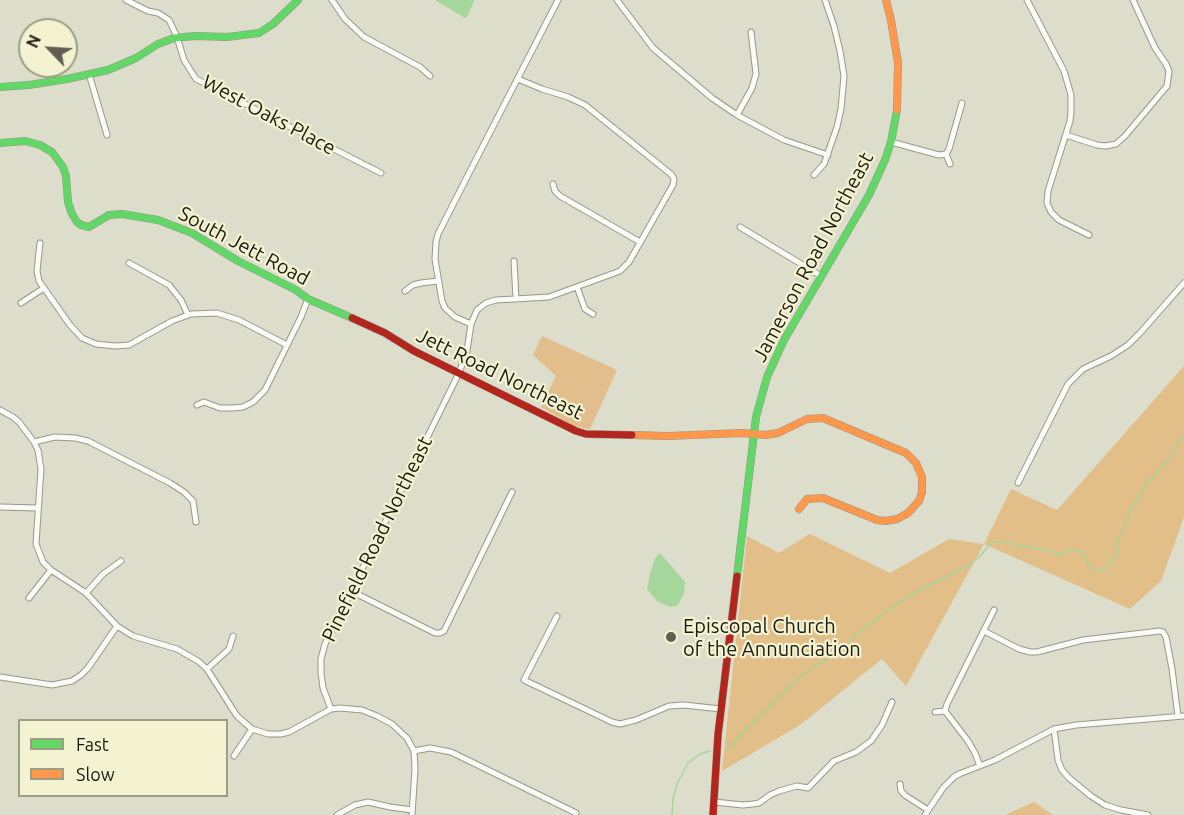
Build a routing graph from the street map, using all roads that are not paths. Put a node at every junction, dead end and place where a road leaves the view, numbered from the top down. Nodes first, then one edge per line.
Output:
1 (126, 0) edge
2 (298, 0) edge
3 (332, 0) edge
4 (558, 0) edge
5 (617, 0) edge
6 (825, 0) edge
7 (886, 0) edge
8 (1027, 0) edge
9 (1133, 0) edge
10 (751, 32) dead end
11 (177, 37) junction
12 (89, 74) junction
13 (430, 76) dead end
14 (518, 79) junction
15 (0, 87) edge
16 (962, 104) dead end
17 (737, 115) junction
18 (107, 135) dead end
19 (1066, 135) junction
20 (891, 141) junction
21 (0, 143) edge
22 (946, 154) junction
23 (828, 155) junction
24 (950, 164) dead end
25 (381, 173) dead end
26 (814, 175) dead end
27 (554, 184) dead end
28 (740, 227) dead end
29 (1089, 235) dead end
30 (640, 242) junction
31 (40, 243) dead end
32 (514, 261) dead end
33 (129, 263) dead end
34 (821, 276) junction
35 (438, 281) junction
36 (1184, 283) edge
37 (577, 287) junction
38 (44, 288) junction
39 (405, 291) dead end
40 (308, 299) junction
41 (516, 299) junction
42 (21, 303) dead end
43 (592, 314) dead end
44 (188, 315) junction
45 (348, 316) joint
46 (471, 324) junction
47 (287, 345) junction
48 (459, 373) junction
49 (197, 405) dead end
50 (0, 410) edge
51 (753, 434) junction
52 (34, 442) junction
53 (1017, 483) dead end
54 (512, 492) dead end
55 (0, 507) edge
56 (38, 508) junction
57 (799, 509) dead end
58 (196, 520) dead end
59 (121, 561) dead end
60 (51, 570) junction
61 (351, 591) junction
62 (86, 593) junction
63 (29, 598) dead end
64 (994, 610) dead end
65 (557, 616) dead end
66 (117, 626) junction
67 (984, 631) junction
68 (233, 636) dead end
69 (207, 669) junction
70 (0, 677) edge
71 (892, 702) dead end
72 (331, 709) junction
73 (721, 709) junction
74 (945, 711) junction
75 (935, 712) dead end
76 (1181, 716) edge
77 (252, 729) junction
78 (1054, 729) junction
79 (414, 751) junction
80 (234, 756) dead end
81 (980, 766) junction
82 (900, 784) dead end
83 (714, 802) junction
84 (412, 812) edge
85 (576, 813) dead end
86 (926, 813) edge
87 (337, 815) edge
88 (713, 815) edge
89 (1148, 815) edge

1 - 11 street, West Oaks Place
2 - 11 street
3 - 13 street
4 - 14 street
5 - 17 street
6 - 23 street
7 - 20 street, Jamerson Road Northeast
8 - 19 street
9 - 19 street
10 - 17 street
11 - 12 street
11 - 25 street, West Oaks Place
12 - 15 street
12 - 18 street
14 - 30 street
14 - 35 street
16 - 22 street
17 - 23 street
19 - 29 street
20 - 22 street
20 - 34 street, Jamerson Road Northeast
21 - 40 street, South Jett Road
22 - 24 street
23 - 26 street
27 - 30 street
28 - 34 street
30 - 37 street
31 - 38 street
32 - 41 street
33 - 44 street
34 - 51 street, Jamerson Road Northeast
35 - 39 street
35 - 46 street
36 - 53 street
37 - 41 street
37 - 43 street
38 - 42 street
38 - 44 street
40 - 45 street, South Jett Road
40 - 47 street
41 - 46 street
44 - 47 street
45 - 48 street, Jett Road Northeast
46 - 48 street, Pinefield Road Northeast
47 - 49 street
48 - 51 street, Jett Road Northeast
48 - 61 street, Pinefield Road Northeast
50 - 52 street
51 - 57 street, Jett Road Northeast
51 - 73 street, Jamerson Road Northeast
52 - 56 street
52 - 58 street
54 - 61 street
55 - 56 street
56 - 60 street
59 - 62 street
60 - 62 street
60 - 63 street
61 - 72 street, Pinefield Road Northeast
62 - 66 street
64 - 67 street
65 - 73 street
66 - 69 street
66 - 70 street
67 - 74 street
67 - 76 street
68 - 69 street
69 - 77 street
71 - 83 street
72 - 77 street
72 - 79 street
73 - 83 street, Jamerson Road Northeast
74 - 75 street
74 - 81 street
76 - 78 street
77 - 80 street
78 - 81 street
78 - 89 street
79 - 84 street
79 - 85 street
81 - 86 street
82 - 86 street
83 - 88 street, Jamerson Road Northeast
84 - 87 street

